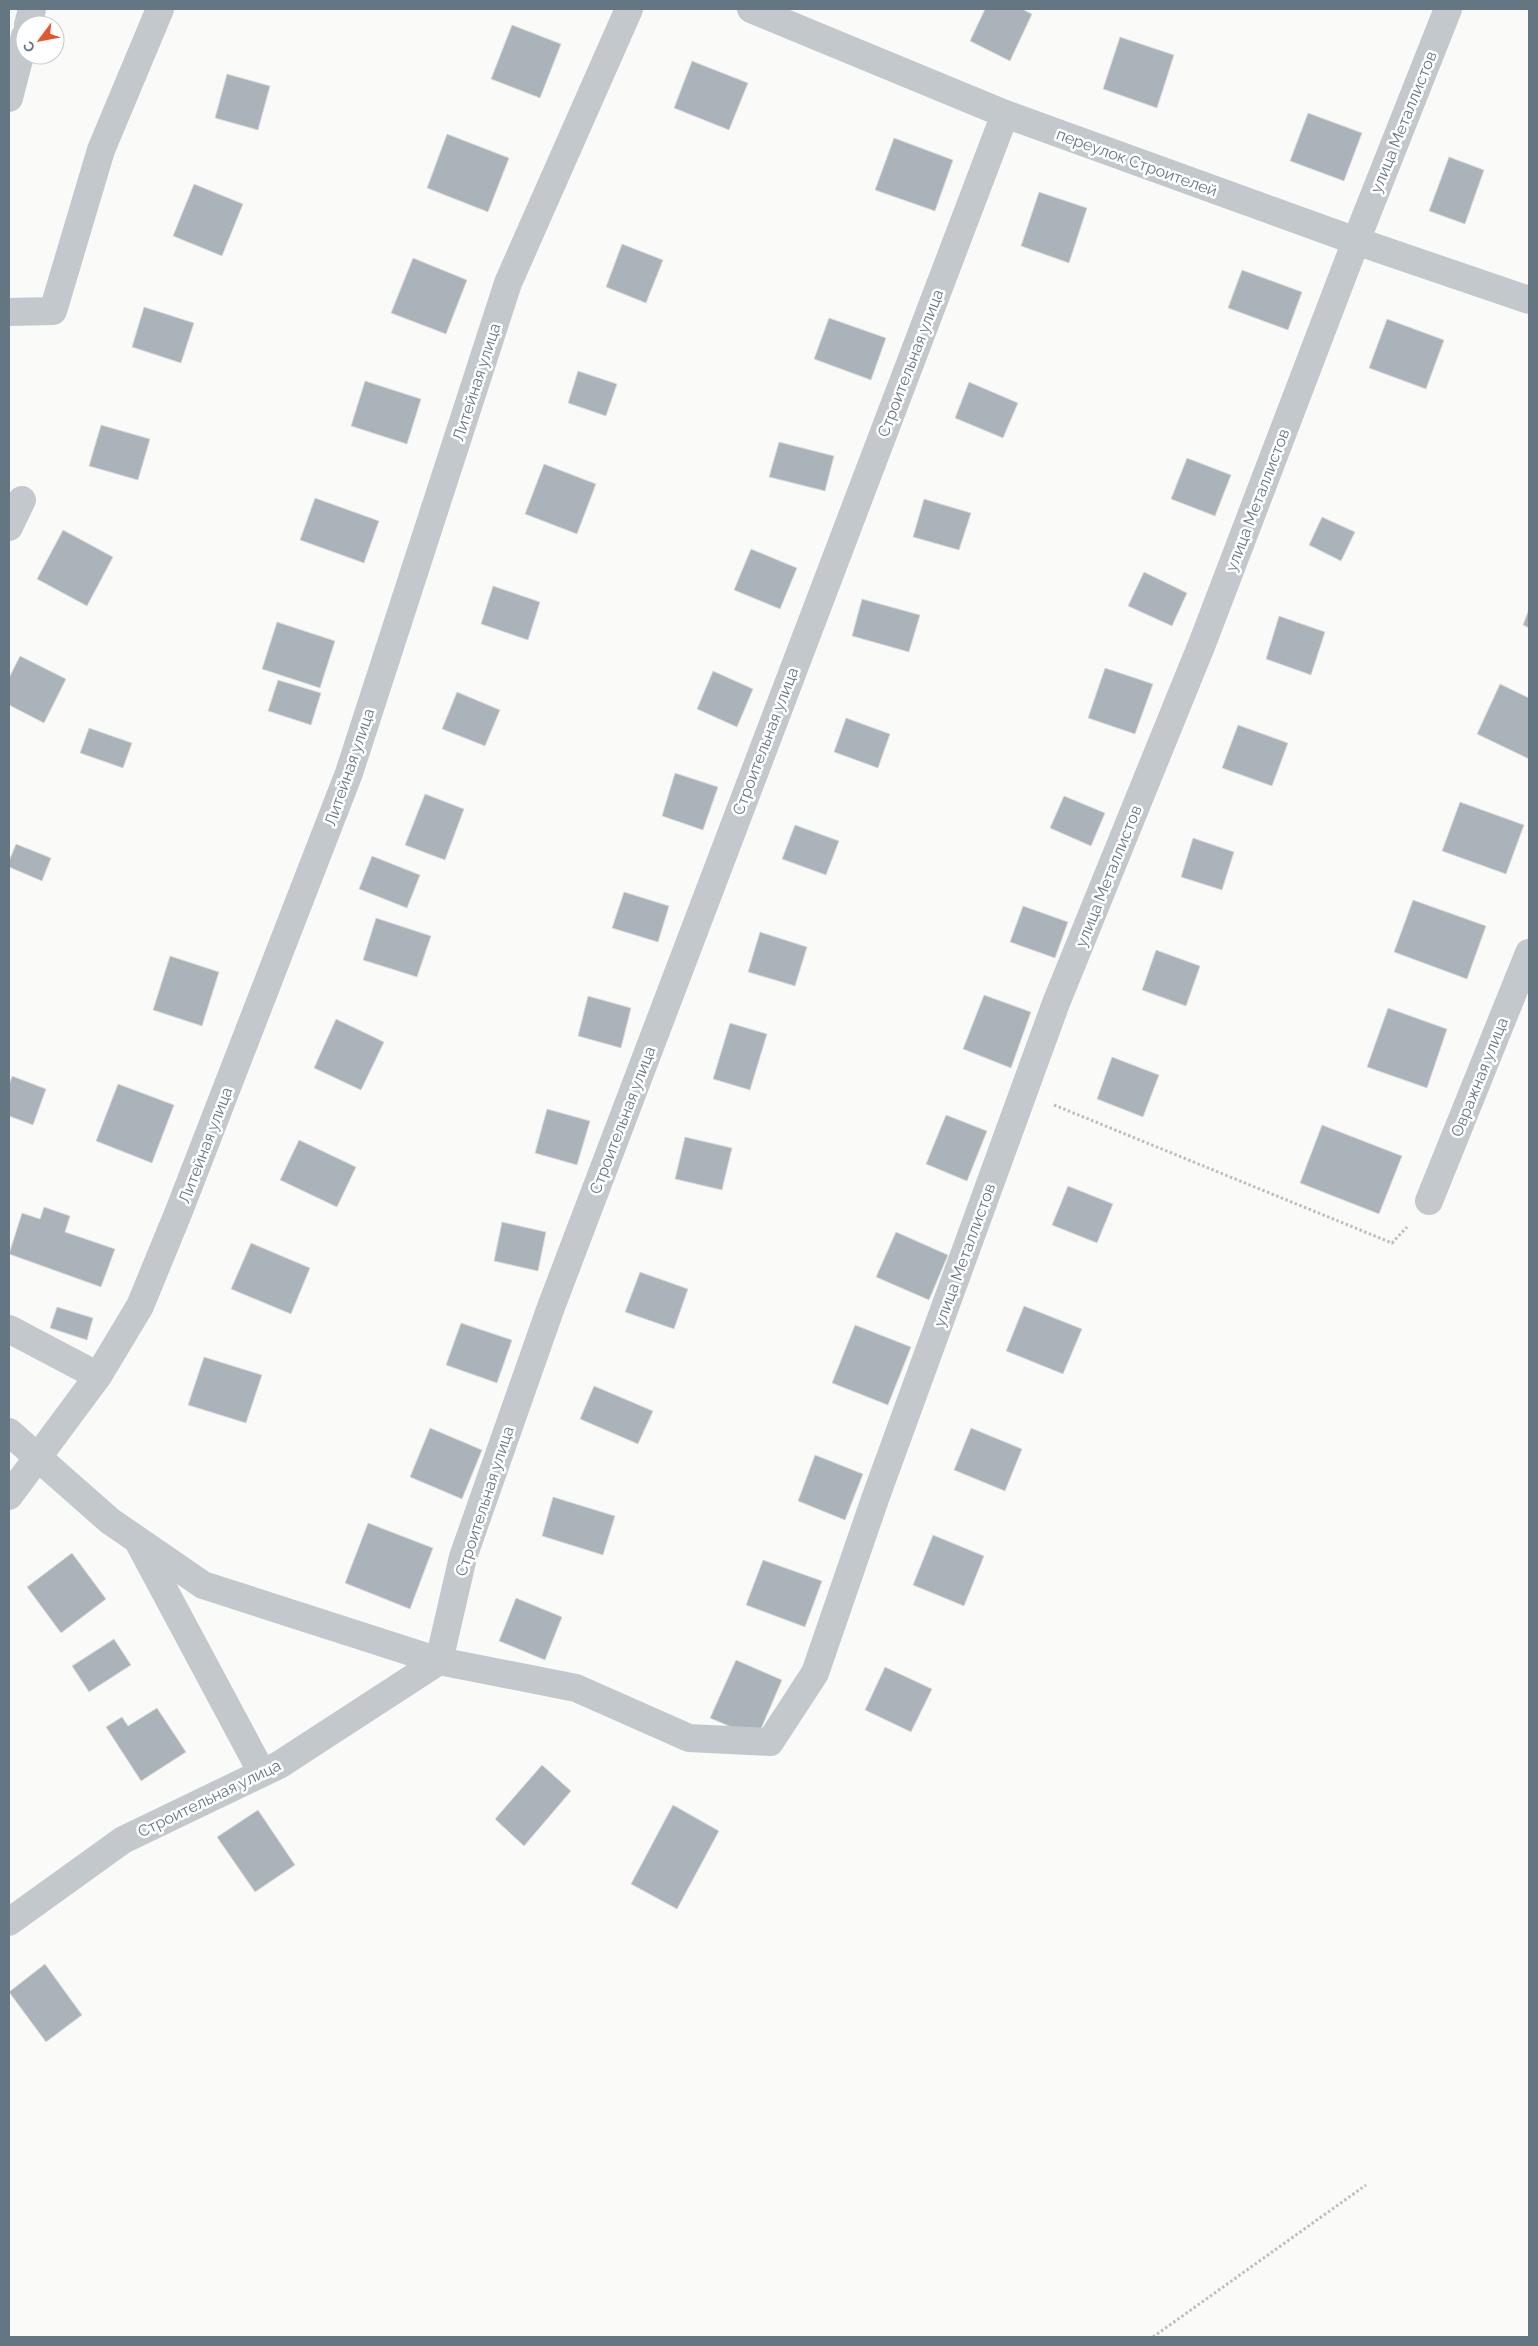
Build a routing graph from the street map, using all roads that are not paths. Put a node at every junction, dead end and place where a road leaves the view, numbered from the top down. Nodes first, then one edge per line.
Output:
1 (160, 9) edge
2 (629, 9) edge
3 (750, 9) edge
4 (1448, 9) edge
5 (18, 65) edge
6 (9, 98) edge
7 (1005, 114) junction
8 (1356, 241) junction
9 (1529, 300) edge
10 (9, 312) edge
11 (22, 500) dead end
12 (9, 528) edge
13 (1529, 953) edge
14 (1429, 1201) road end
15 (9, 1329) edge
16 (98, 1376) junction
17 (9, 1432) edge
18 (38, 1457) junction
19 (9, 1496) edge
20 (137, 1540) junction
21 (439, 1661) junction
22 (262, 1773) junction
23 (9, 1922) edge

1 - 10 street
2 - 16 street, Литейная улица
3 - 7 street, переулок Строителей
4 - 8 street, улица Металлистов
5 - 6 street
7 - 8 street, переулок Строителей
7 - 21 street, Строительная улица
8 - 9 street, переулок Строителей
8 - 21 street, улица Металлистов
11 - 12 street
13 - 14 street, Овражная улица
15 - 16 street
16 - 18 street, Литейная улица
17 - 18 street
18 - 19 street, Литейная улица
18 - 20 street
20 - 21 street
20 - 22 street
21 - 22 street, Строительная улица
22 - 23 street, Строительная улица

